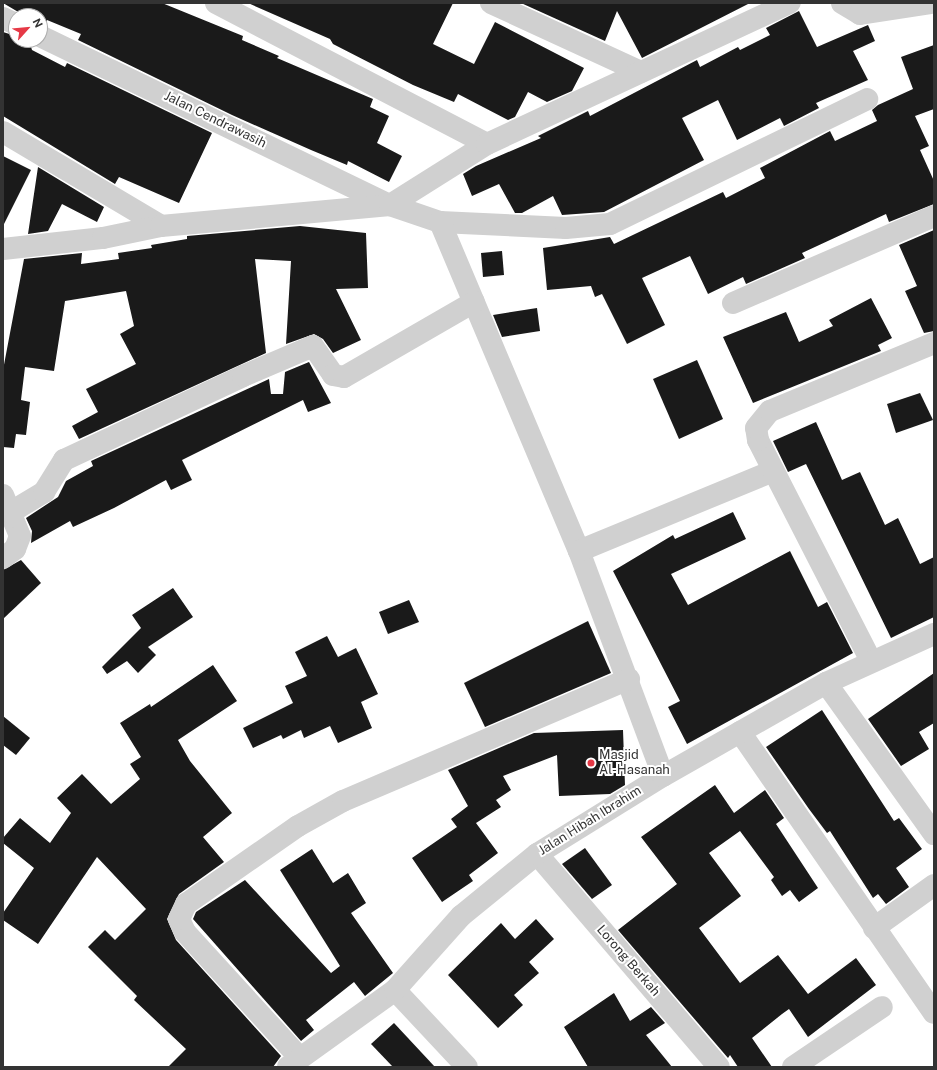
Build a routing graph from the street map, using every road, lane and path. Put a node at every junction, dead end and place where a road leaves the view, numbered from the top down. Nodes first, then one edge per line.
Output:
1 (216, 3) edge
2 (491, 3) edge
3 (790, 3) edge
4 (842, 3) edge
5 (932, 3) edge
6 (934, 6) edge
7 (48, 40) edge
8 (641, 72) junction
9 (867, 99) dead end
10 (3, 132) edge
11 (487, 144) junction
12 (390, 205) junction
13 (934, 216) edge
14 (440, 222) junction
15 (161, 226) junction
16 (3, 249) edge
17 (474, 302) junction
18 (733, 304) dead end
19 (934, 343) edge
20 (773, 471) junction
21 (7, 503) edge
22 (579, 551) junction
23 (3, 558) edge
24 (934, 634) edge
25 (871, 661) junction
26 (629, 679) junction
27 (826, 683) junction
28 (740, 732) junction
29 (663, 776) junction
30 (934, 834) edge
31 (537, 854) junction
32 (934, 885) edge
33 (874, 928) junction
34 (395, 990) junction
35 (882, 1007) dead end
36 (934, 1012) edge
37 (293, 1062) edge
38 (467, 1067) edge
39 (719, 1067) edge
40 (793, 1067) edge

1 - 11 street
2 - 8 street
3 - 8 street
4 - 5 street
5 - 6 street
7 - 12 street, Jalan Cendrawasih
8 - 11 street
9 - 14 street, Jalan Cendrawasih
10 - 15 street
11 - 12 street
12 - 14 street, Jalan Cendrawasih
12 - 15 street
13 - 18 street
14 - 17 street
15 - 16 street
17 - 21 street
17 - 22 street
19 - 20 street
20 - 22 street
20 - 25 street
21 - 23 street
22 - 26 street
24 - 25 street, Jalan Hibah Ibrahim
25 - 27 street, Jalan Hibah Ibrahim
26 - 29 street
26 - 37 street
27 - 28 street, Jalan Hibah Ibrahim
27 - 30 street
28 - 29 street, Jalan Hibah Ibrahim
28 - 33 street
29 - 31 street, Jalan Hibah Ibrahim
31 - 34 street, Jalan Hibah Ibrahim
31 - 39 street, Lorong Berkah
32 - 33 street
33 - 36 street
34 - 37 street, Jalan Hibah Ibrahim
34 - 38 street
35 - 40 street

